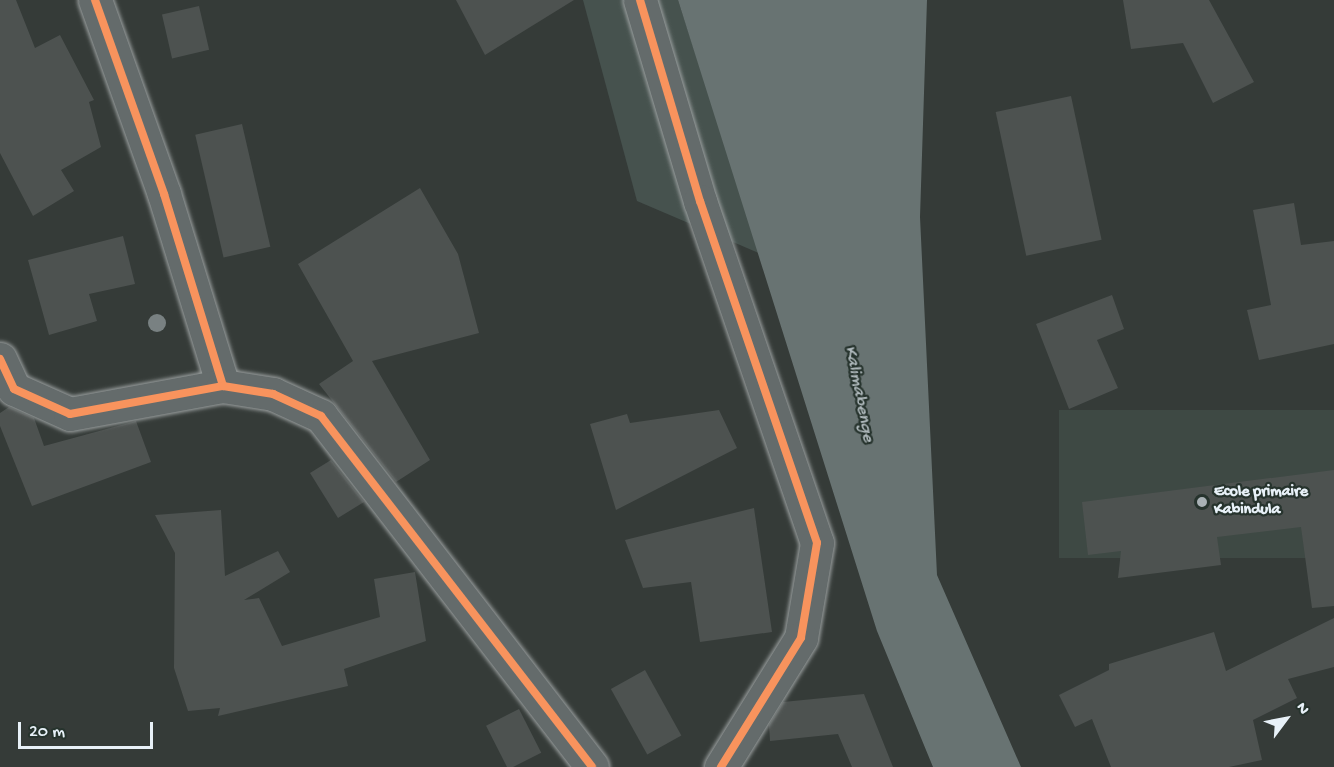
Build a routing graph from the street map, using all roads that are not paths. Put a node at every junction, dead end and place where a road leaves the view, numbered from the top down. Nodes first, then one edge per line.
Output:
1 (95, 0) edge
2 (640, 0) edge
3 (0, 359) edge
4 (223, 386) junction
5 (7, 393) edge
6 (592, 767) edge
7 (721, 767) edge

1 - 4 street
2 - 7 street
3 - 5 street
4 - 5 street
4 - 6 street

